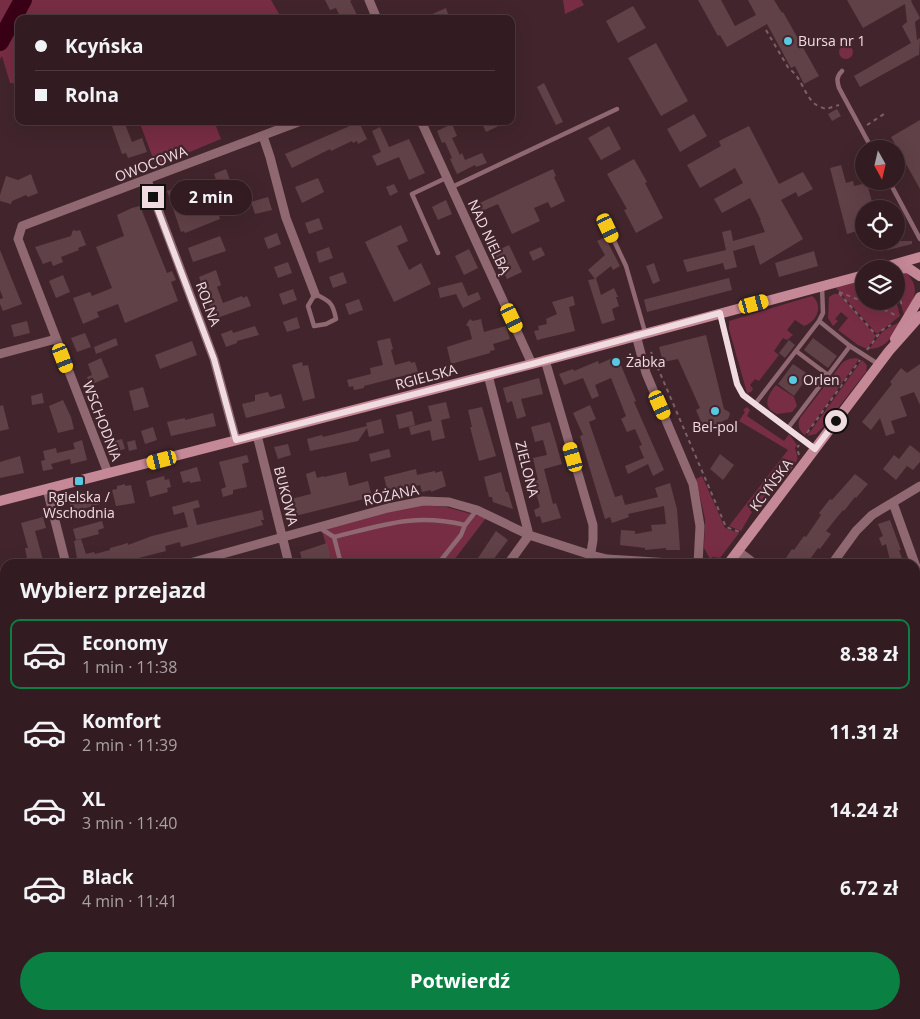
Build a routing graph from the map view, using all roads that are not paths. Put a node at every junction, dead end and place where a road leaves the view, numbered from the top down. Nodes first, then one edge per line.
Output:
1 (370, 0) edge
2 (376, 15) edge
3 (842, 71) dead end
4 (617, 109) dead end
5 (291, 125) edge
6 (422, 125) edge
7 (263, 136) junction
8 (867, 140) edge
9 (446, 178) junction
10 (147, 180) junction
11 (450, 188) junction
12 (894, 190) edge
13 (608, 228) dead end
14 (18, 239) joint
15 (920, 239) edge
16 (438, 253) dead end
17 (920, 257) edge
18 (905, 261) edge
19 (905, 268) edge
20 (920, 276) edge
21 (855, 277) edge
22 (822, 285) junction
23 (315, 294) junction
24 (920, 297) edge
25 (720, 313) junction
26 (920, 316) edge
27 (819, 321) junction
28 (641, 334) junction
29 (56, 339) junction
30 (850, 346) junction
31 (796, 351) junction
32 (889, 351) junction
33 (0, 354) edge
34 (545, 360) junction
35 (532, 364) junction
36 (879, 365) junction
37 (488, 375) junction
38 (828, 375) junction
39 (755, 404) junction
40 (788, 428) junction
41 (257, 435) junction
42 (236, 440) junction
43 (815, 449) junction
44 (108, 473) junction
45 (920, 486) edge
46 (47, 489) junction
47 (0, 501) edge
48 (893, 502) junction
49 (477, 510) junction
50 (465, 524) junction
51 (320, 528) junction
52 (529, 535) junction
53 (282, 537) junction
54 (334, 538) junction
55 (738, 551) junction
56 (65, 559) edge
57 (212, 559) edge
58 (289, 559) edge
59 (340, 559) edge
60 (442, 559) edge
61 (512, 559) edge
62 (588, 559) edge
63 (590, 559) edge
64 (698, 559) edge
65 (732, 559) edge
66 (748, 559) edge
67 (836, 559) edge
68 (913, 559) edge

1 - 2 street
3 - 8 lane
4 - 11 lane
5 - 7 street, OWOCOWA
6 - 9 street, NAD NIELBĄ
7 - 10 street, OWOCOWA
7 - 23 street
9 - 11 street, NAD NIELBĄ
9 - 16 lane
10 - 14 street, OWOCOWA
10 - 42 street, ROLNA
11 - 35 street, NAD NIELBĄ
12 - 15 lane
13 - 28 lane
14 - 29 street, WSCHODNIA
17 - 18 street
19 - 20 street
21 - 22 street, RGIELSKA
22 - 25 street, RGIELSKA
22 - 27 lane
23 - 23 lane
24 - 32 street, KCYŃSKA
25 - 28 street, RGIELSKA
25 - 39 lane
26 - 32 street, KCYŃSKA
27 - 30 lane
27 - 31 lane
28 - 34 street, RGIELSKA
28 - 64 street
29 - 33 street
29 - 44 street, WSCHODNIA
30 - 36 lane
30 - 38 lane
31 - 38 lane
31 - 39 lane
32 - 36 street, KCYŃSKA
34 - 35 street, RGIELSKA
34 - 63 street
35 - 37 street, RGIELSKA
36 - 43 street, KCYŃSKA
37 - 41 street, RGIELSKA
37 - 52 street, ZIELONA
38 - 40 lane
39 - 40 lane
40 - 43 lane
41 - 42 street, RGIELSKA
41 - 53 street, BUKOWA
42 - 44 street, RGIELSKA
43 - 55 street, KCYŃSKA
44 - 46 street, RGIELSKA
45 - 48 street
46 - 47 street, RGIELSKA
46 - 56 street
48 - 67 street
48 - 68 street
49 - 50 lane
49 - 51 street, RÓŻANA
49 - 52 street, RÓŻANA
50 - 54 lane
50 - 60 lane
51 - 53 street, RÓŻANA
51 - 54 lane
52 - 61 street
52 - 62 street, RÓŻANA
53 - 57 street, RÓŻANA
53 - 58 street, BUKOWA
54 - 59 lane
55 - 65 street, KCYŃSKA
55 - 66 street

